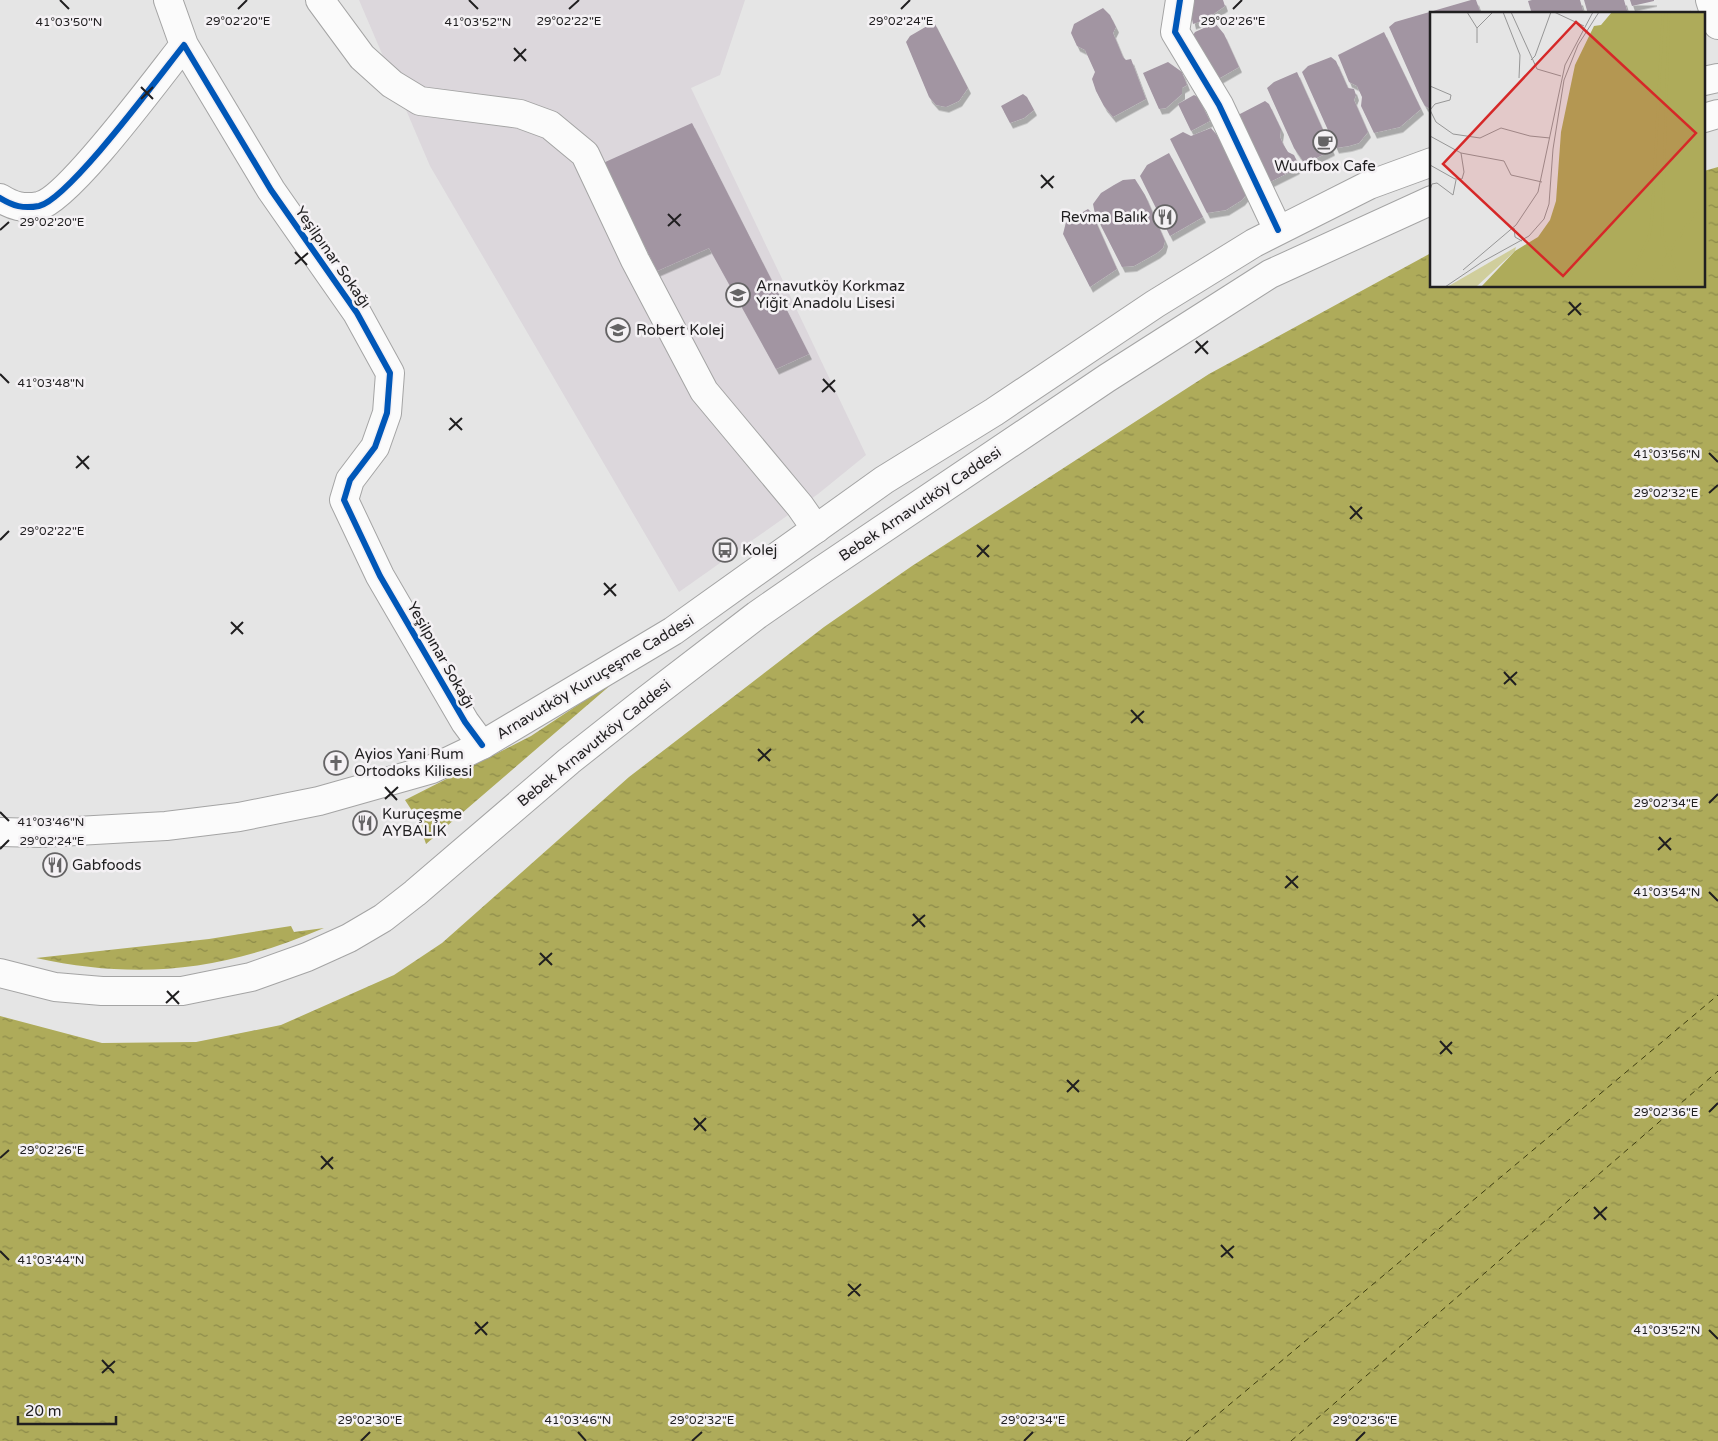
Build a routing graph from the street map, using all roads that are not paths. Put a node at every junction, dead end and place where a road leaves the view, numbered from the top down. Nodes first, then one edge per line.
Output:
1 (168, 0) edge
2 (320, 0) edge
3 (1180, 0) edge
4 (1710, 0) edge
5 (1718, 25) edge
6 (184, 45) junction
7 (1430, 163) edge
8 (0, 198) edge
9 (1430, 201) edge
10 (1278, 230) junction
11 (816, 529) junction
12 (482, 745) junction
13 (0, 832) edge
14 (41, 833) junction
15 (0, 845) edge
16 (0, 973) edge

1 - 6 main road, Yeşilpınar Sokağı
2 - 11 main road
3 - 10 main road
4 - 5 main road
6 - 8 main road
6 - 12 main road, Yeşilpınar Sokağı
7 - 10 main road
9 - 16 main road, Bebek Arnavutköy Caddesi
10 - 11 main road
11 - 12 main road, Arnavutköy Kuruçeşme Caddesi
12 - 14 main road, Arnavutköy Kuruçeşme Caddesi
13 - 14 main road, Arnavutköy Kuruçeşme Caddesi
14 - 15 main road

